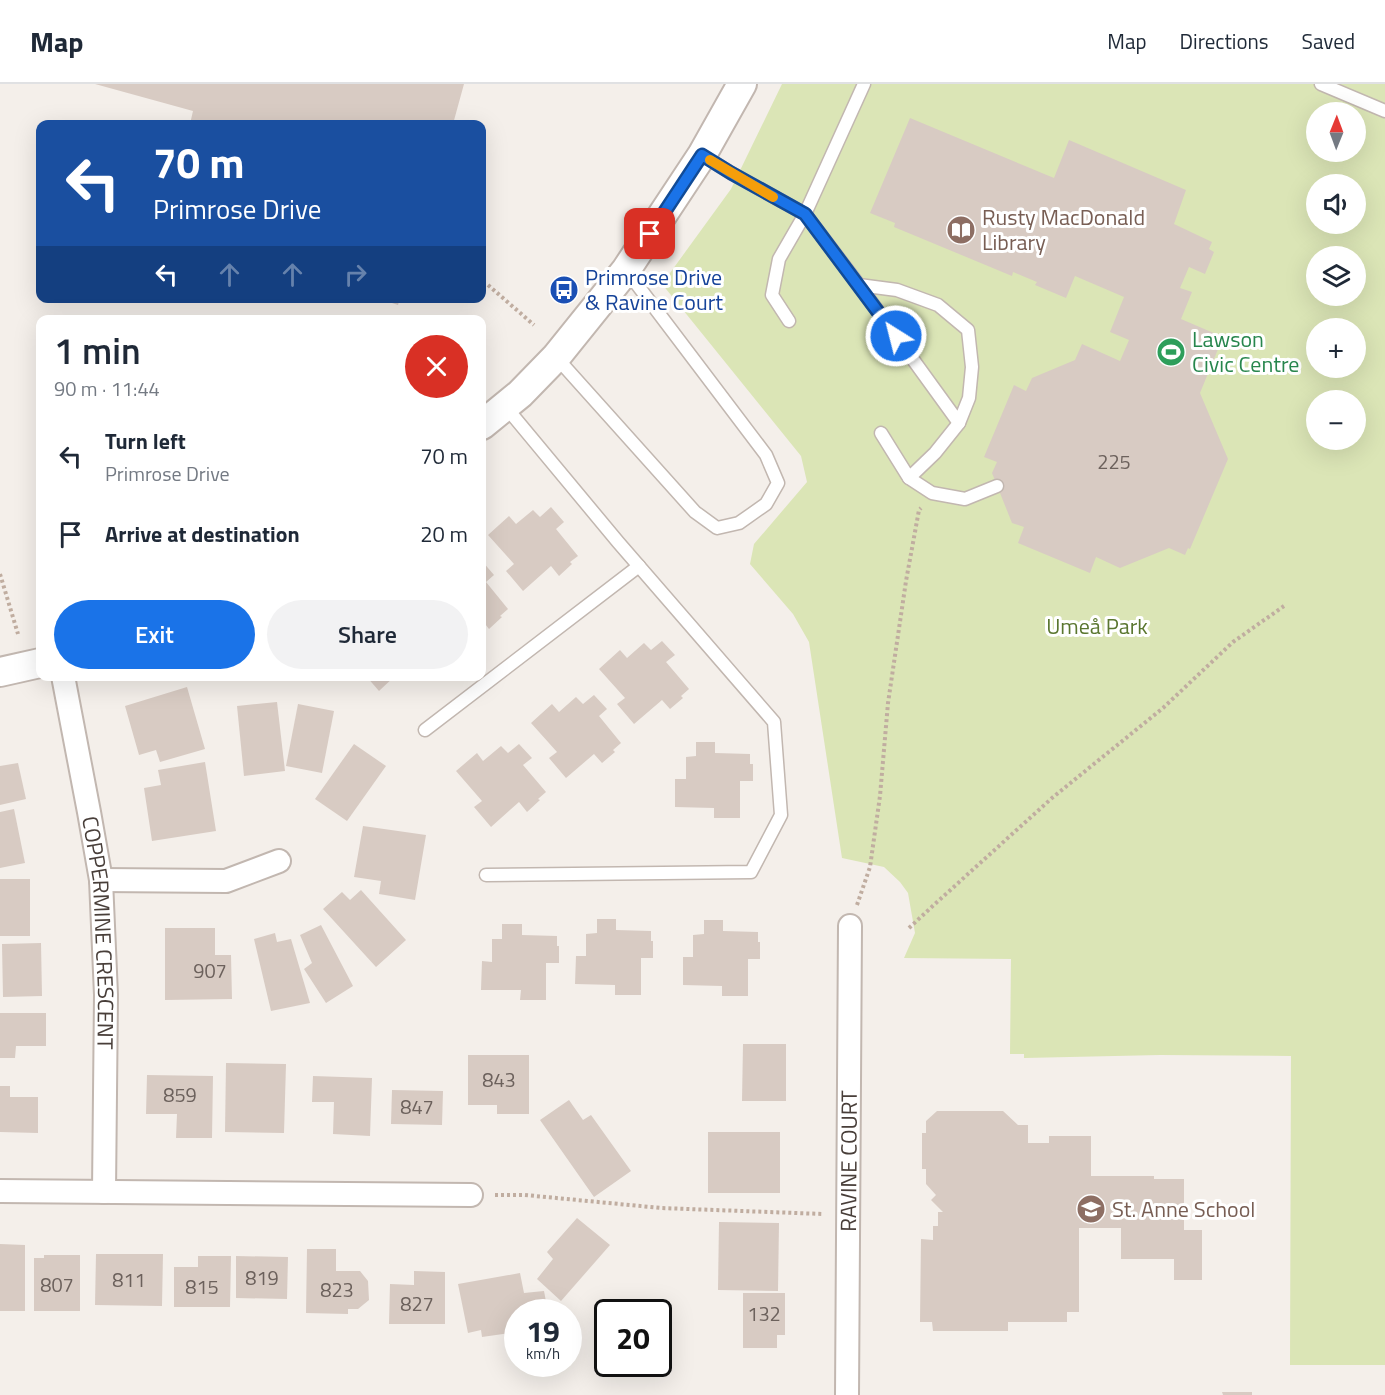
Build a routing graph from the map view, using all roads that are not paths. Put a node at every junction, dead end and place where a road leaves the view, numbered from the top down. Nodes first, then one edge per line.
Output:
1 (742, 84) edge
2 (864, 84) edge
3 (1322, 84) edge
4 (1385, 111) edge
5 (702, 155) junction
6 (805, 214) junction
7 (626, 270) junction
8 (858, 285) junction
9 (789, 321) dead end
10 (556, 357) junction
11 (505, 406) junction
12 (486, 422) edge
13 (959, 423) junction
14 (881, 433) dead end
15 (909, 478) junction
16 (997, 486) dead end
17 (639, 566) junction
18 (36, 664) edge
19 (0, 672) edge
20 (64, 681) edge
21 (425, 730) dead end
22 (279, 861) dead end
23 (486, 875) dead end
24 (101, 880) junction
25 (850, 926) road end
26 (0, 1191) edge
27 (104, 1192) junction
28 (471, 1195) road end
29 (847, 1395) edge

1 - 5 street
2 - 6 lane
3 - 4 lane
5 - 6 lane
5 - 7 street
6 - 8 lane
6 - 9 lane
7 - 10 street
7 - 10 lane
8 - 13 lane
8 - 13 lane
10 - 11 street
11 - 12 street
11 - 17 lane
13 - 15 lane
14 - 15 lane
15 - 16 lane
17 - 21 lane
17 - 23 lane
18 - 19 street
20 - 24 street, COPPERMINE CRESCENT
22 - 24 street
24 - 27 street, COPPERMINE CRESCENT
25 - 29 street, RAVINE COURT
26 - 27 street
27 - 28 street

